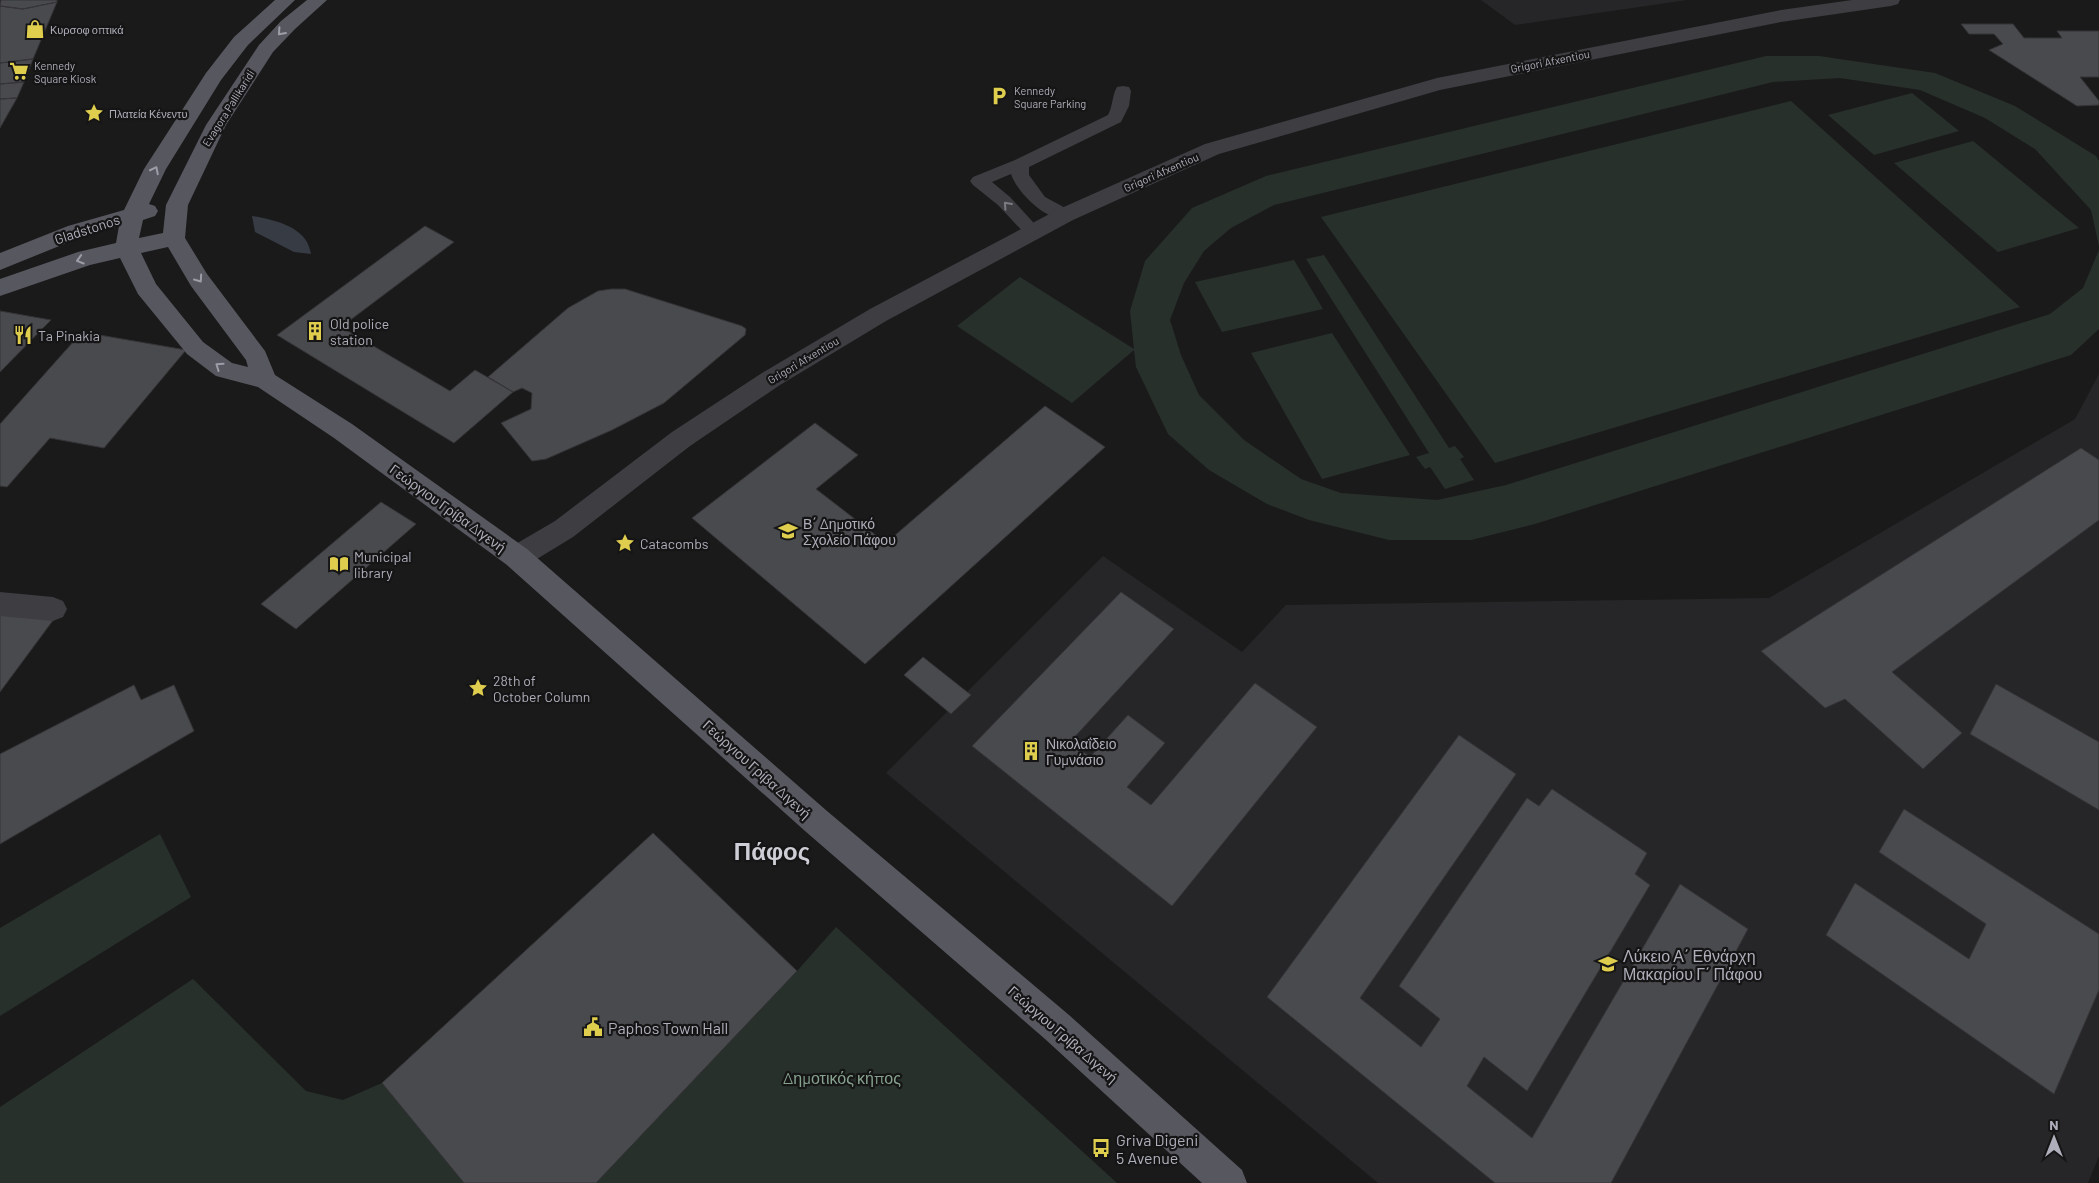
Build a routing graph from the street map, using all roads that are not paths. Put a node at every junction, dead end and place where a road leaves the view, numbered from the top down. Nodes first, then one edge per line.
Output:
1 (286, 0) edge
2 (318, 0) edge
3 (1891, 0) edge
4 (1123, 91) dead end
5 (1021, 164) junction
6 (177, 205) junction
7 (133, 214) junction
8 (1064, 215) junction
9 (1033, 232) junction
10 (174, 238) junction
11 (127, 248) junction
12 (0, 262) edge
13 (0, 288) edge
14 (266, 380) junction
15 (517, 557) junction
16 (0, 604) edge
17 (53, 609) dead end
18 (1229, 1183) edge

7 -> 1 main road, Evagora Pallikaridi
2 -> 6 main road, Evagora Pallikaridi
3 - 8 street, Grigori Afxentiou
4 - 5 lane
5 - 8 lane
9 -> 5 lane
6 - 7 main road, Gladstonos
6 - 10 main road, Evagora Pallikaridi
7 - 11 main road, Evagora Pallikaridi
7 - 12 main road, Gladstonos
8 - 9 street, Grigori Afxentiou
9 - 15 street, Grigori Afxentiou
10 - 11 main road, Gladstonos
10 -> 14 main road
11 -> 13 main road, Gladstonos
14 -> 11 main road, Γεώργιου Γρίβα Διγενή
14 - 15 main road, Γεώργιου Γρίβα Διγενή
15 - 18 main road, Γεώργιου Γρίβα Διγενή
16 - 17 street

